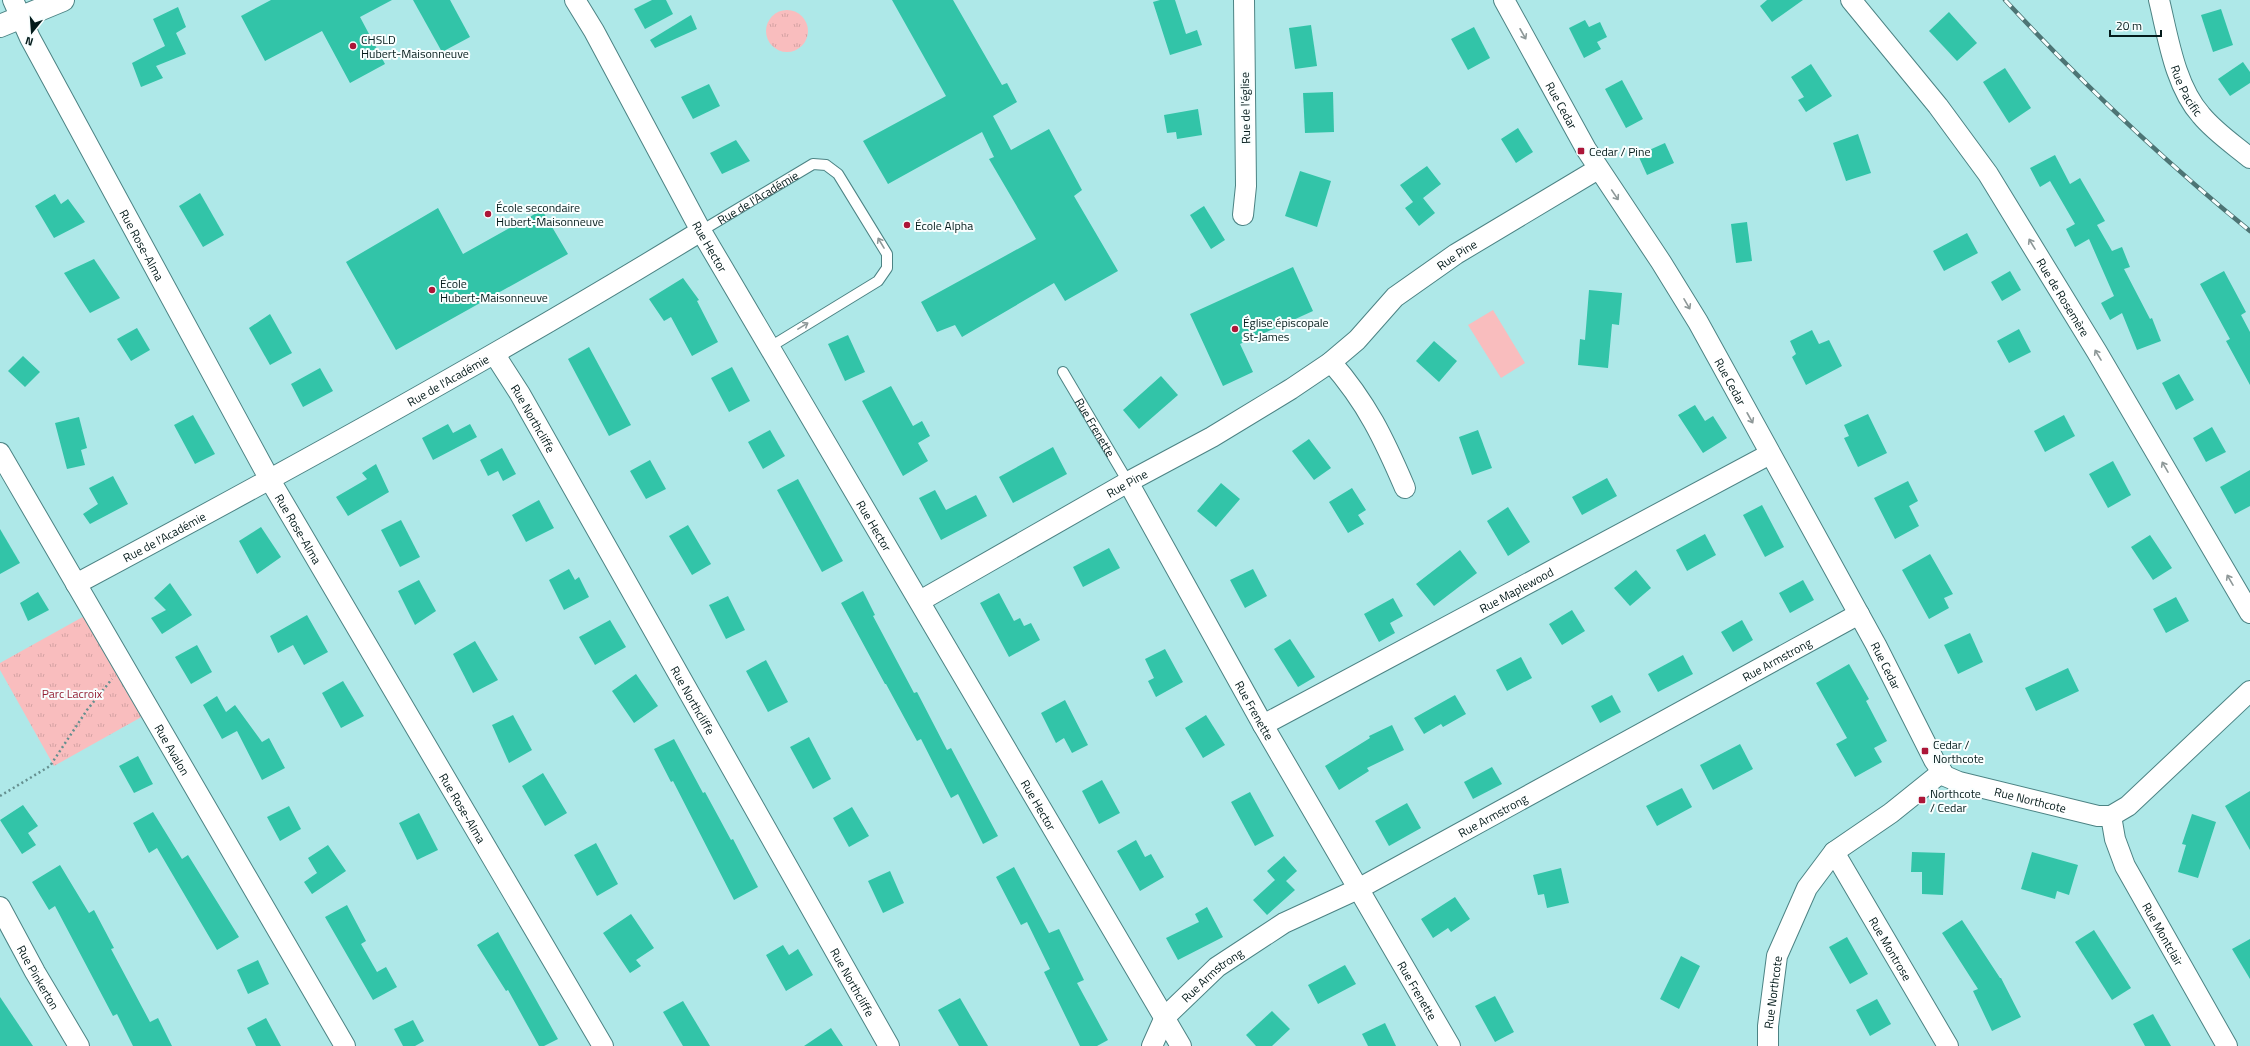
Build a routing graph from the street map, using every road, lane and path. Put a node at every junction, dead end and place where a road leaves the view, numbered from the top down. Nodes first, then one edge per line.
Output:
1 (64, 0) edge
2 (575, 0) edge
3 (1244, 0) edge
4 (1504, 0) edge
5 (1851, 0) edge
6 (2159, 0) edge
7 (17, 9) edge
8 (0, 26) edge
9 (2250, 158) edge
10 (1598, 168) junction
11 (1243, 215) dead end
12 (702, 231) junction
13 (770, 347) junction
14 (495, 355) junction
15 (1331, 362) junction
16 (1062, 372) dead end
17 (0, 453) edge
18 (1770, 454) junction
19 (270, 480) junction
20 (1128, 482) junction
21 (1405, 488) dead end
22 (76, 584) junction
23 (920, 601) junction
24 (2250, 613) edge
25 (1859, 614) junction
26 (123, 665) junction
27 (2250, 691) edge
28 (1263, 725) junction
29 (1942, 772) junction
30 (0, 796) edge
31 (2111, 816) junction
32 (1834, 852) junction
33 (1358, 889) junction
34 (0, 907) edge
35 (1165, 1017) junction
36 (80, 1046) edge
37 (345, 1046) edge
38 (603, 1046) edge
39 (889, 1046) edge
40 (1152, 1046) edge
41 (1181, 1046) edge
42 (1450, 1046) edge
43 (1768, 1046) edge
44 (1948, 1046) edge
45 (2227, 1046) edge

1 - 7 main road
2 - 12 street, Rue Hector
3 - 11 street, Rue de l'église
4 -> 10 street, Rue Cedar
24 -> 5 street, Rue de Rosemère
6 - 9 street, Rue Pacific
7 - 8 main road
7 - 19 street, Rue Rose-Alma
10 - 15 street, Rue Pine
10 -> 18 street, Rue Cedar
12 - 13 street, Rue Hector
13 -> 12 lane, Rue de l'Académie
12 - 14 street, Rue de l'Académie
13 - 23 street, Rue Hector
14 - 19 street, Rue de l'Académie
14 - 39 street, Rue Northcliffe
15 - 20 street, Rue Pine
15 - 21 street
16 - 20 lane, Rue Frenette
17 - 22 street, Rue Avalon
18 - 25 street, Rue Cedar
18 - 28 street, Rue Maplewood
19 - 22 street, Rue de l'Académie
19 - 38 street, Rue Rose-Alma
20 - 23 street, Rue Pine
20 - 28 street, Rue Frenette
22 - 26 street, Rue Avalon
23 - 35 street, Rue Hector
25 - 29 street, Rue Cedar
25 - 33 street, Rue Armstrong
26 - 30 path
26 - 37 street, Rue Avalon
27 - 31 street
28 - 33 street, Rue Frenette
29 - 31 street, Rue Northcote
29 - 32 street, Rue Northcote
31 - 45 street, Rue Montclair
32 - 43 street, Rue Northcote
32 - 44 street, Rue Montrose
33 - 35 street, Rue Armstrong
33 - 42 street, Rue Frenette
34 - 36 street, Rue Pinkerton
35 - 40 street, Rue Armstrong
35 - 41 street, Rue Hector

